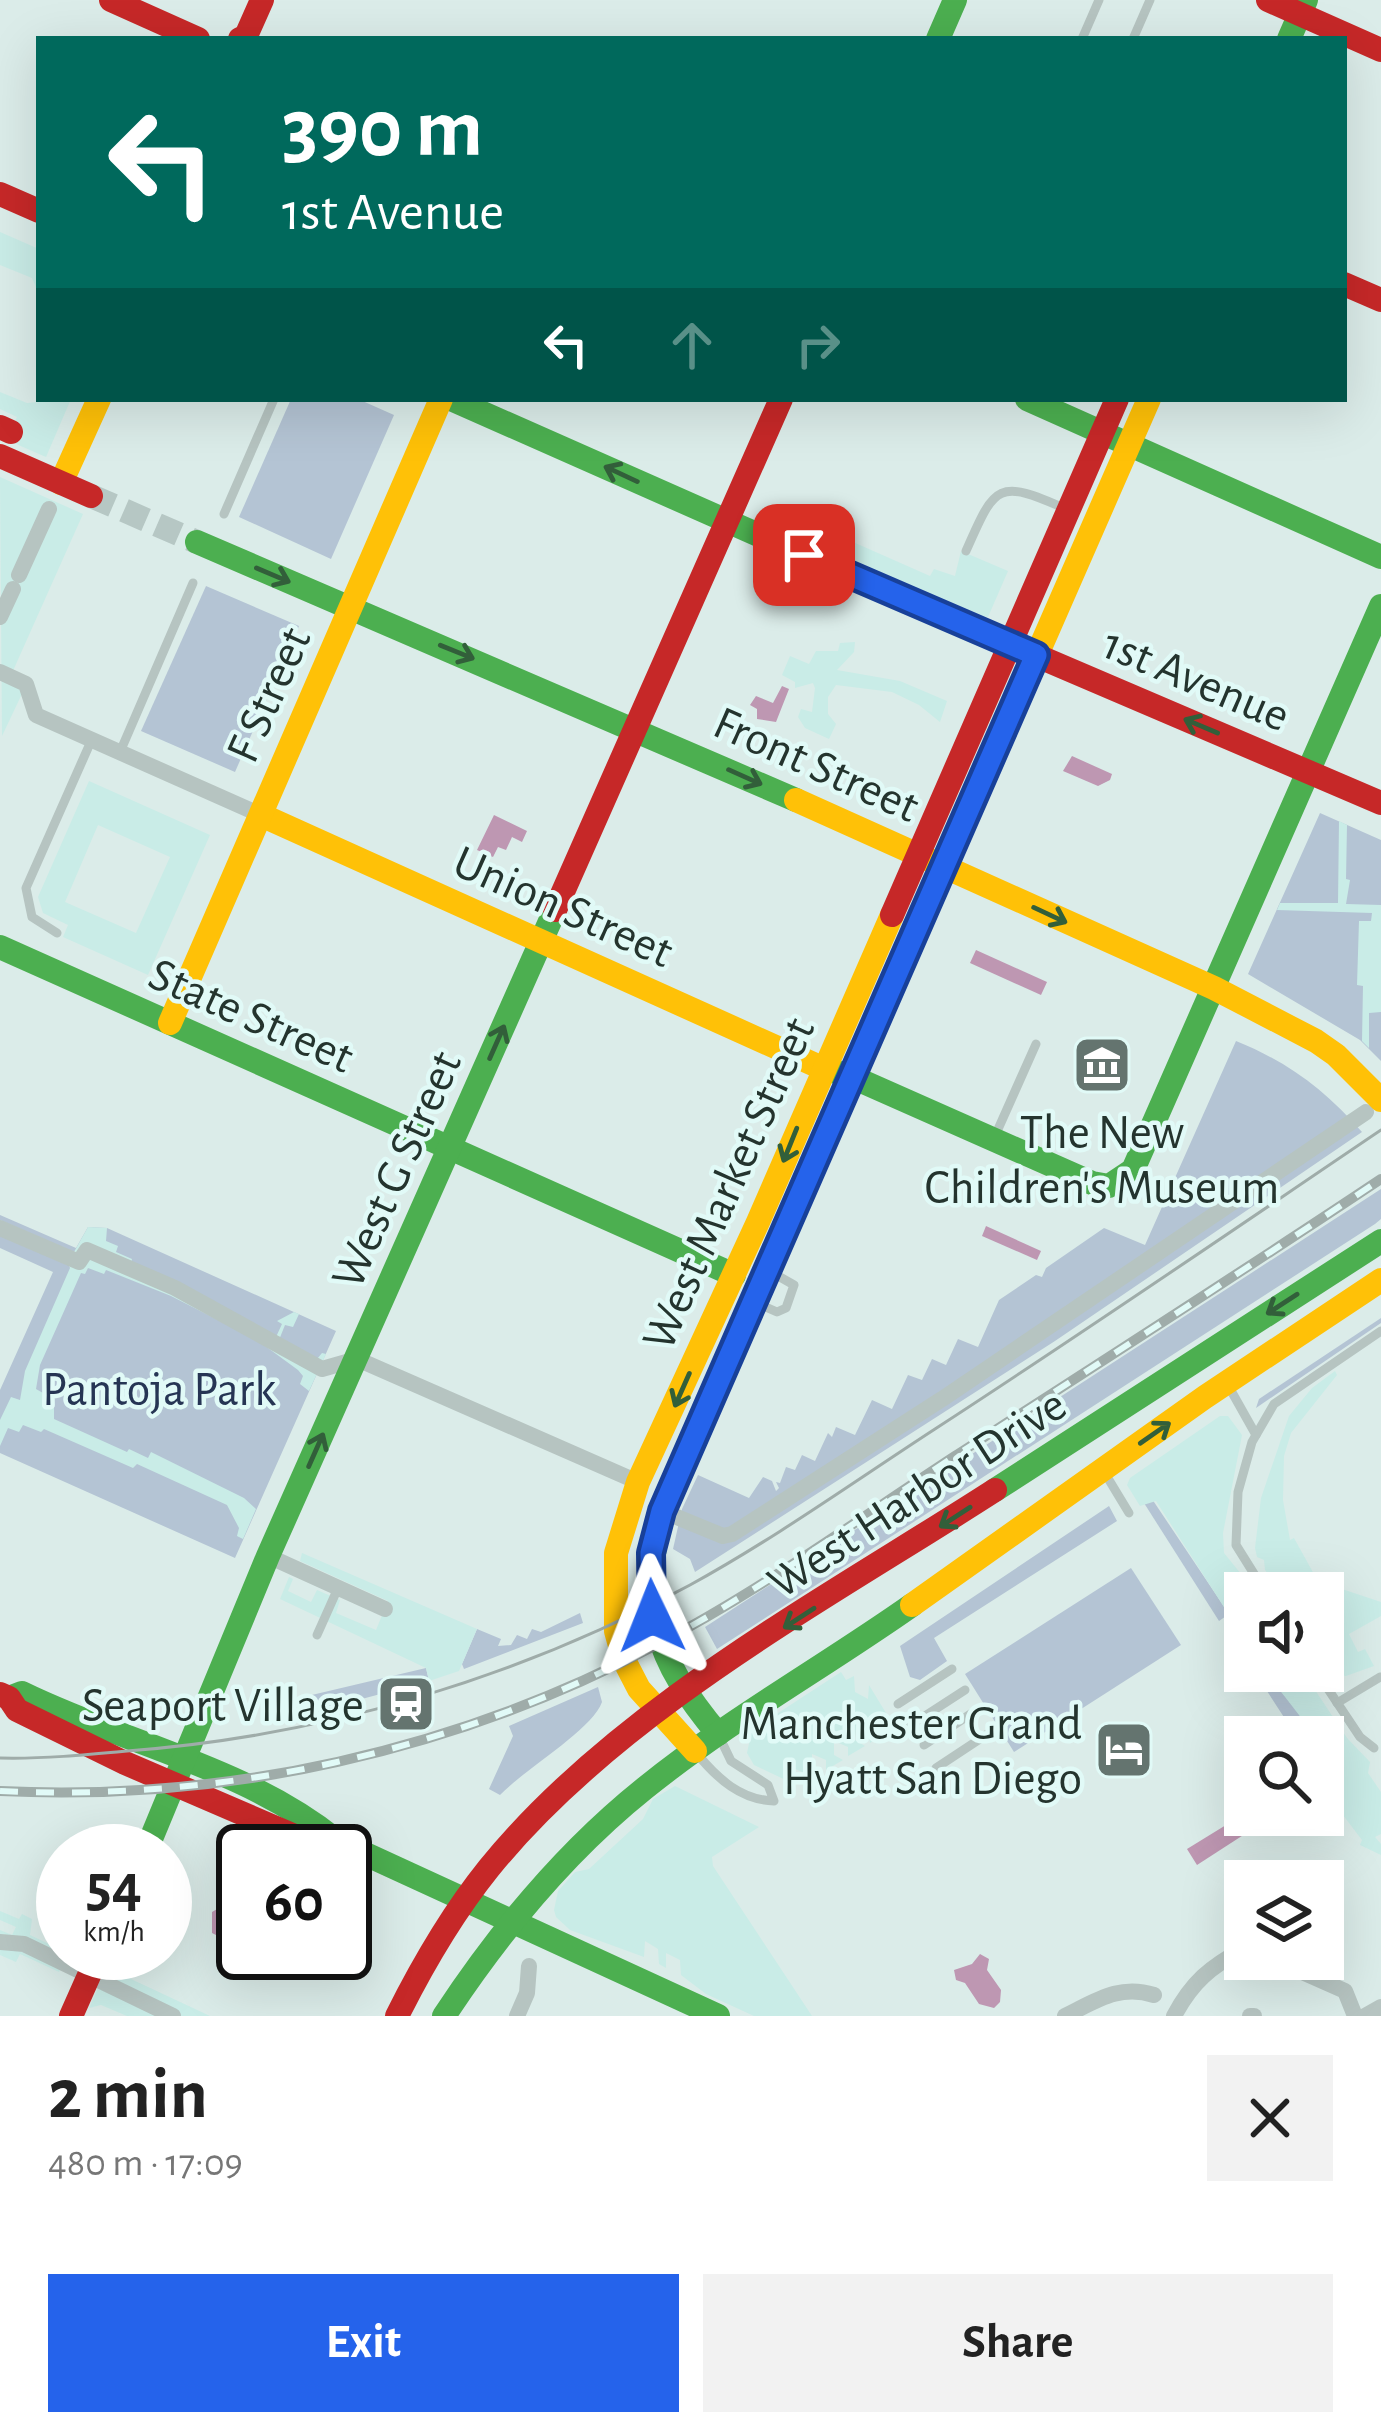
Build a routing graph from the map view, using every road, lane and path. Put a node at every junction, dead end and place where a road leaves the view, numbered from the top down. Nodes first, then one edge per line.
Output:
1 (111, 0) edge
2 (262, 0) edge
3 (955, 0) edge
4 (1099, 0) edge
5 (1150, 0) edge
6 (1268, 0) edge
7 (1303, 7) edge
8 (189, 36) edge
9 (245, 36) edge
10 (939, 36) edge
11 (1083, 36) edge
12 (1134, 36) edge
13 (1289, 36) edge
14 (1381, 50) edge
15 (0, 194) edge
16 (36, 210) edge
17 (1347, 285) edge
18 (1381, 300) edge
19 (98, 402) edge
20 (273, 402) edge
21 (440, 402) edge
22 (459, 402) edge
23 (780, 402) edge
24 (1034, 402) edge
25 (1116, 402) edge
26 (1148, 402) edge
27 (1102, 431) junction
28 (1129, 443) junction
29 (0, 456) edge
30 (62, 483) junction
31 (91, 496) tunnel mouth
32 (49, 509) dead end
33 (224, 514) dead end
34 (1063, 520) junction
35 (727, 523) junction
36 (196, 542) tunnel mouth
37 (966, 551) dead end
38 (1381, 557) edge
39 (193, 583) dead end
40 (1066, 586) junction
41 (1381, 606) edge
42 (350, 609) junction
43 (0, 617) edge
44 (1010, 643) junction
45 (1036, 655) junction
46 (2, 677) edge
47 (638, 729) junction
48 (92, 739) junction
49 (120, 752) junction
50 (1309, 772) junction
51 (1381, 803) edge
52 (261, 815) junction
53 (917, 854) junction
54 (943, 866) junction
55 (57, 932) dead end
56 (542, 942) junction
57 (0, 947) edge
58 (1214, 988) junction
59 (170, 1023) junction
60 (1036, 1045) dead end
61 (823, 1068) junction
62 (850, 1076) junction
63 (1374, 1106) edge
64 (993, 1141) junction
65 (450, 1149) junction
66 (0, 1228) edge
67 (750, 1238) junction
68 (1381, 1241) edge
69 (734, 1275) junction
70 (1381, 1280) edge
71 (754, 1301) junction
72 (1381, 1331) edge
73 (357, 1359) junction
74 (724, 1366) junction
75 (1226, 1382) junction
76 (1256, 1435) junction
77 (1104, 1470) junction
78 (638, 1482) junction
79 (662, 1511) junction
80 (1129, 1513) dead end
81 (268, 1556) junction
82 (1253, 1572) edge
83 (338, 1588) junction
84 (386, 1609) dead end
85 (317, 1635) dead end
86 (952, 1669) dead end
87 (1380, 1677) edge
88 (965, 1690) dead end
89 (1330, 1692) edge
90 (682, 1694) junction
91 (4, 1696) edge
92 (1337, 1703) junction
93 (898, 1704) dead end
94 (978, 1709) dead end
95 (656, 1712) junction
96 (911, 1725) dead end
97 (992, 1731) dead end
98 (718, 1734) junction
99 (924, 1744) dead end
100 (1374, 1748) dead end
101 (694, 1750) junction
102 (936, 1768) dead end
103 (183, 1773) junction
104 (159, 1824) edge
105 (464, 1900) junction
106 (512, 1922) junction
107 (0, 1942) edge
108 (36, 1948) edge
109 (1224, 1959) edge
110 (529, 1966) dead end
111 (87, 1980) edge
112 (117, 1980) edge
113 (1320, 1980) edge
114 (1154, 1996) dead end
115 (1381, 2007) edge
116 (71, 2016) edge
117 (173, 2016) edge
118 (397, 2016) edge
119 (444, 2016) edge
120 (517, 2016) edge
121 (718, 2016) edge
122 (1065, 2016) edge
123 (1174, 2016) edge
124 (1355, 2016) edge
125 (1365, 2016) edge

1 - 8 main road
2 - 9 main road
3 - 10 main road
4 - 11 lane
5 - 12 lane
6 - 7 main road
7 - 13 main road
7 - 14 main road
15 - 16 main road
17 - 18 main road
19 - 30 main road
20 - 33 lane
21 - 42 main road, F Street
35 -> 22 main road, 1st Avenue
23 - 35 main road, West G Street
24 - 27 main road
25 - 27 main road, West Market Street
26 - 28 main road, West Market Street
27 - 28 main road
27 - 34 main road, West Market Street
28 - 38 main road
28 - 40 main road, West Market Street
29 - 30 main road
30 - 31 main road
32 - 43 street
34 - 37 lane
34 - 40 main road
34 - 44 main road, West Market Street
35 - 44 main road, 1st Avenue
35 - 47 main road, West G Street
36 -> 42 main road, Front Street
39 - 49 lane
40 - 45 main road, West Market Street
41 - 50 main road
42 -> 47 main road, Front Street
42 - 52 main road, F Street
44 - 45 main road, 1st Avenue
44 - 53 main road, West Market Street
50 -> 45 main road, 1st Avenue
45 - 54 main road, West Market Street
46 - 48 street, Union Street
47 -> 53 main road, Front Street
47 - 56 main road, West G Street
48 - 49 street, Union Street
48 - 55 lane
49 - 52 street, Union Street
50 - 51 main road, 1st Avenue
50 - 58 main road
52 - 56 main road, Union Street
52 - 59 main road, F Street
53 - 54 main road, Front Street
53 - 61 main road, West Market Street
54 -> 58 main road, Front Street
54 - 62 main road, West Market Street
56 - 61 main road, Union Street
65 -> 56 main road, West G Street
57 - 59 main road, State Street
58 - 63 main road, Front Street
58 - 64 main road, Union Street
59 - 65 main road, State Street
60 - 64 lane
61 - 62 main road, Union Street
61 -> 67 main road, West Market Street
62 - 64 main road, Union Street
62 - 71 main road, West Market Street
63 - 79 street
65 - 69 main road, State Street
65 - 73 main road, West G Street
66 - 73 street
67 - 69 main road, West Market Street
67 - 71 main road
68 -> 90 main road, West Harbor Drive
69 - 74 main road
69 -> 78 main road, West Market Street
70 - 75 main road, West Harbor Drive
71 - 74 main road, West Market Street
72 - 76 lane
73 - 78 street
81 -> 73 main road, West G Street
74 - 79 main road, West Market Street
75 - 76 lane
77 -> 75 main road, West Harbor Drive
76 - 82 lane
77 - 80 lane
77 - 98 main road, West Harbor Drive
78 - 95 main road, West Market Street
79 - 90 main road, West Market Street
81 - 83 street
81 - 103 main road, West G Street
83 - 84 street
83 - 85 lane
86 - 93 lane
87 - 92 lane
88 - 96 lane
89 - 92 lane
90 - 95 main road, West Harbor Drive
90 - 98 main road, West Market Street
91 - 103 main road
92 - 100 lane
94 - 99 lane
95 - 101 main road, West Market Street
95 - 105 main road, West Harbor Drive
97 - 102 lane
98 - 101 main road, West Harbor Drive
98 - 101 lane
101 - 106 main road, West Harbor Drive
103 - 104 main road, West G Street
103 - 105 main road
105 - 106 main road
105 - 118 main road, West Harbor Drive
106 - 119 main road, West Harbor Drive
106 - 121 main road
107 - 108 street
109 - 123 street
110 - 120 street
111 - 116 main road
112 - 117 street
113 - 124 street
114 - 122 street
115 - 125 street

